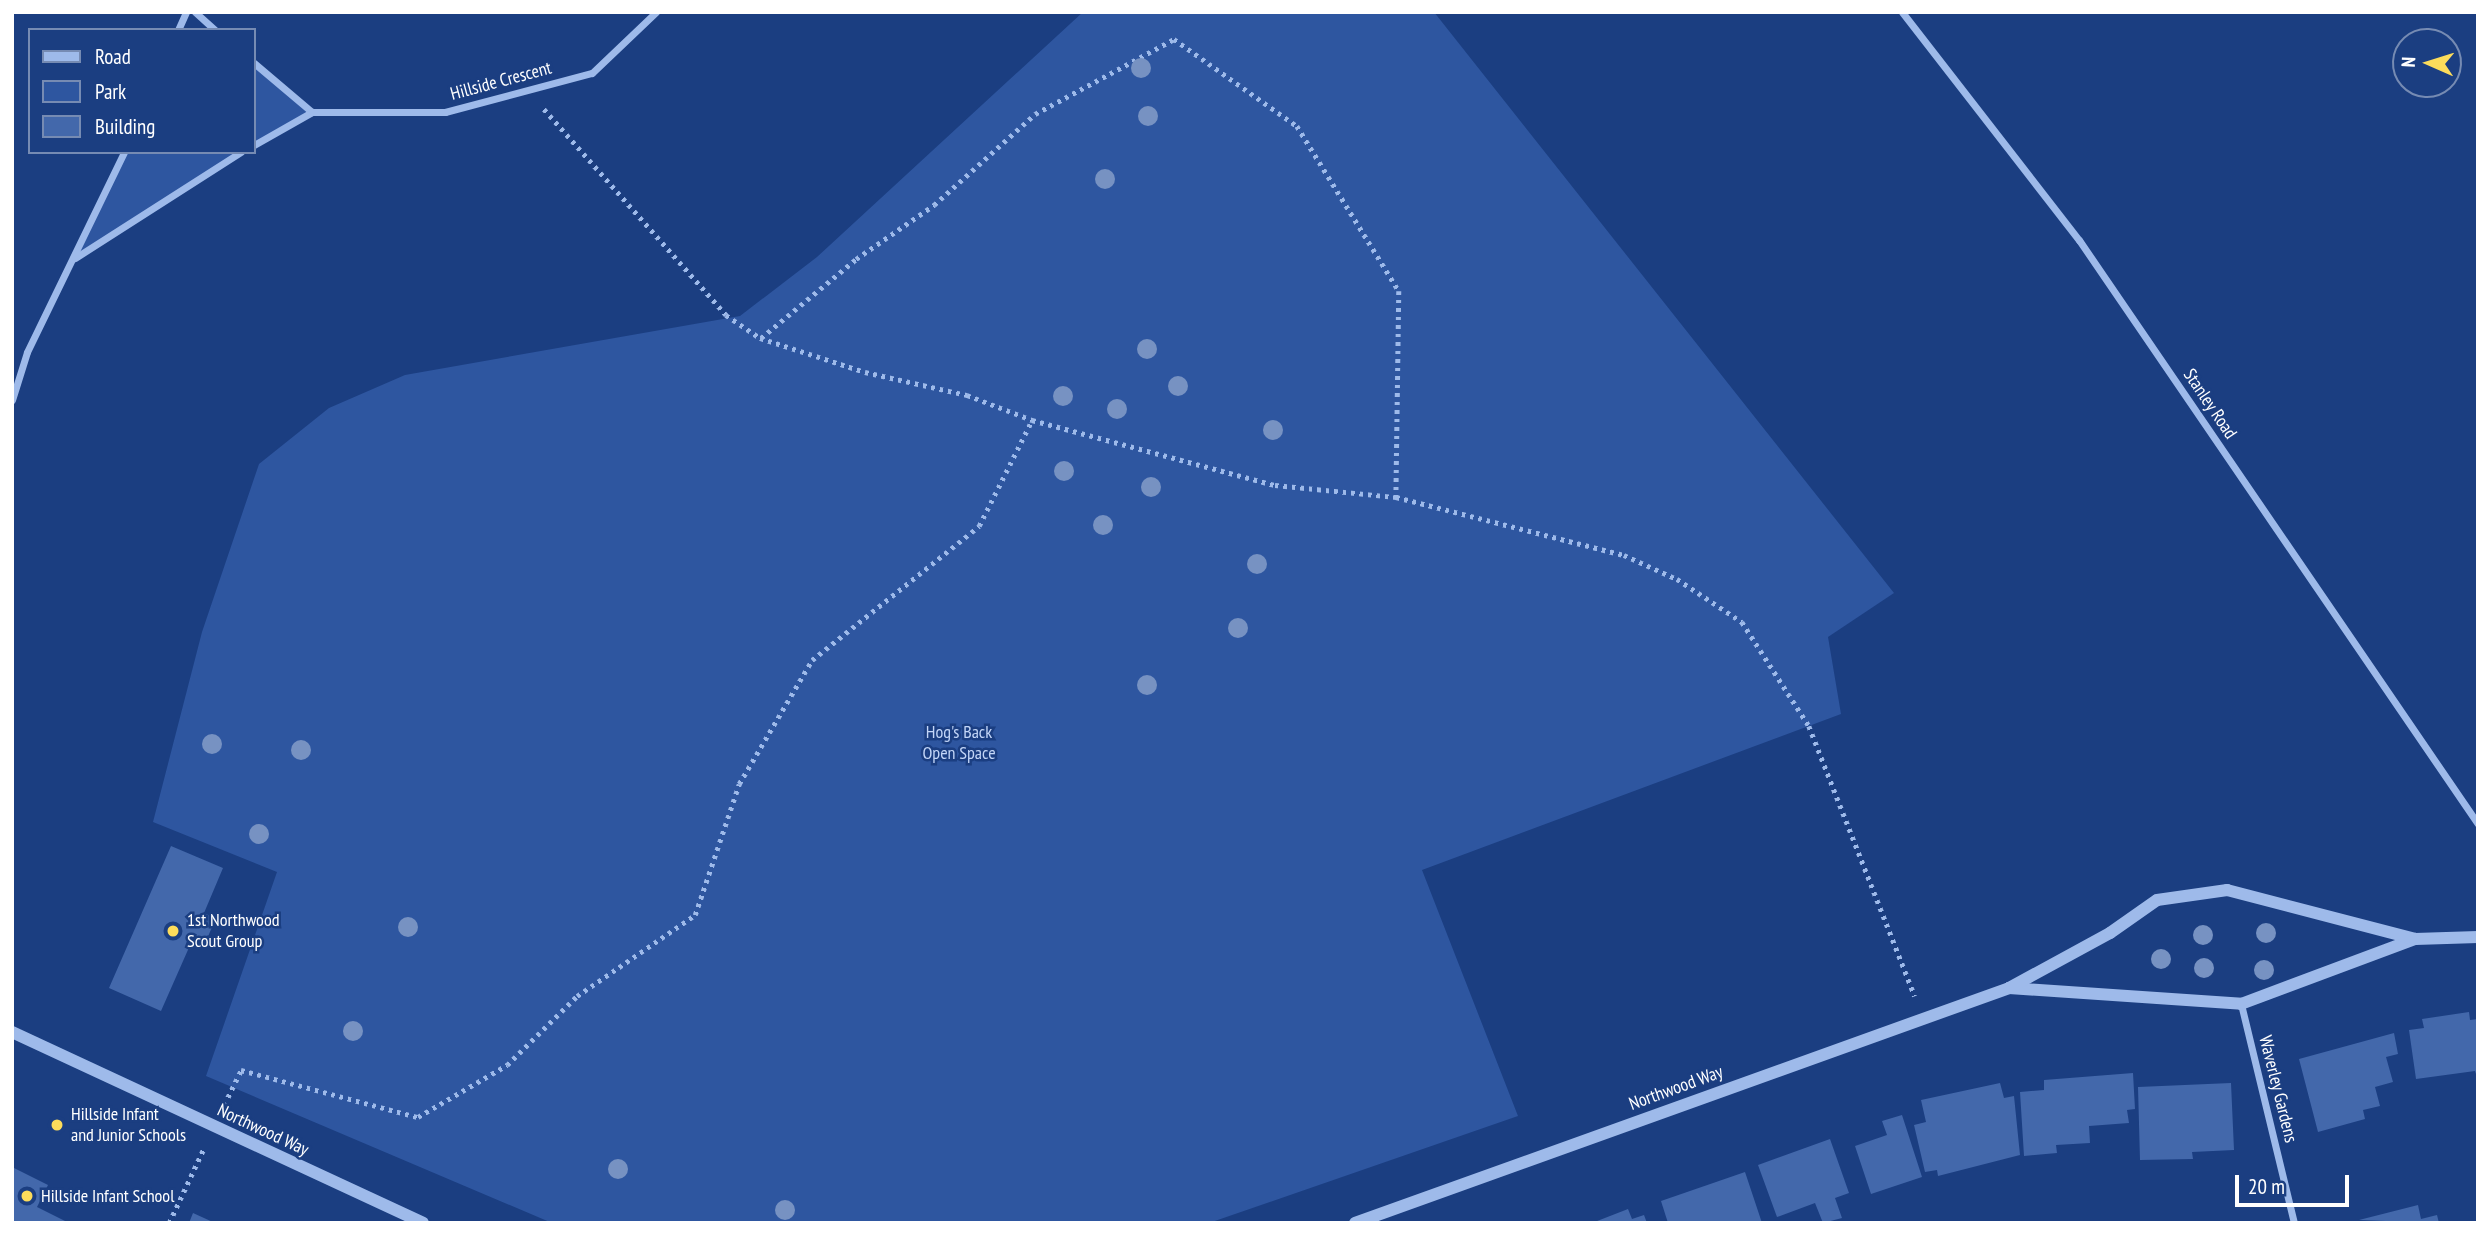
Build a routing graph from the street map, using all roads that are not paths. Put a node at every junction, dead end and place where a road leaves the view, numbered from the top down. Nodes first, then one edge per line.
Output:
1 (186, 12) edge
2 (195, 12) edge
3 (656, 12) edge
4 (1902, 12) edge
5 (179, 28) edge
6 (213, 28) edge
7 (256, 65) edge
8 (312, 112) junction
9 (256, 144) edge
10 (123, 154) edge
11 (238, 154) edge
12 (75, 258) junction
13 (12, 400) edge
14 (2478, 824) edge
15 (2478, 937) edge
16 (2415, 939) junction
17 (2009, 988) junction
18 (2241, 1004) junction
19 (12, 1032) edge
20 (423, 1223) edge
21 (1355, 1223) edge
22 (2294, 1223) edge

1 - 5 street
2 - 6 street
3 - 8 street, Hillside Crescent
4 - 14 street, Stanley Road
7 - 8 street
8 - 9 street, Hillside Crescent
10 - 12 street
11 - 12 street
12 - 13 street
15 - 16 street
16 - 17 street
16 - 18 street
17 - 18 street
17 - 21 street, Northwood Way
18 - 22 street, Waverley Gardens
19 - 20 street, Northwood Way

